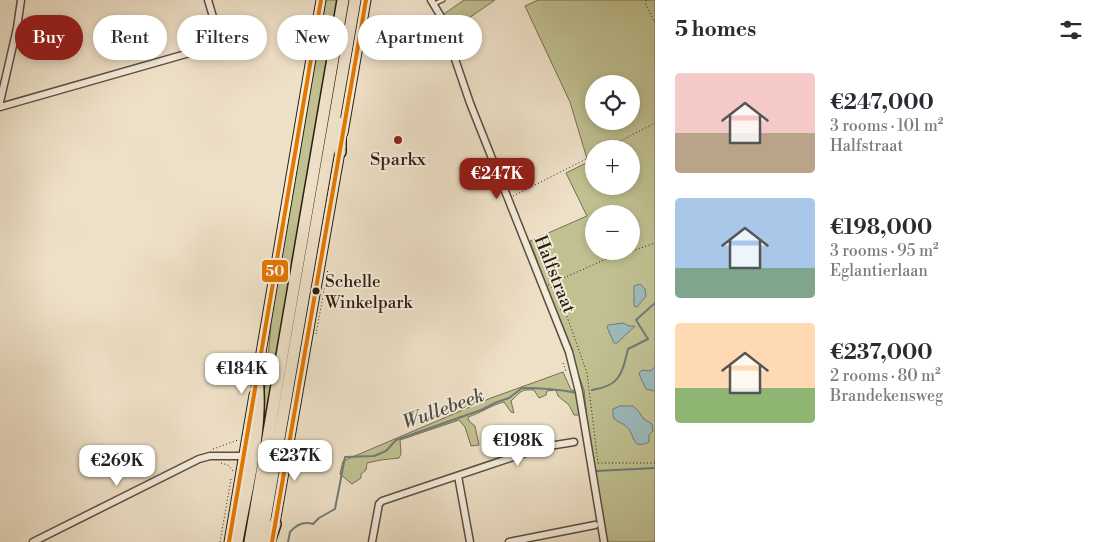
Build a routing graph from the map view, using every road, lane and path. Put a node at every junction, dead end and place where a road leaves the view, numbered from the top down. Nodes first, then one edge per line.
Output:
1 (21, 0) edge
2 (208, 0) edge
3 (321, 0) edge
4 (343, 0) edge
5 (355, 0) edge
6 (366, 0) edge
7 (443, 0) edge
8 (646, 0) edge
9 (433, 2) edge
10 (655, 22) edge
11 (340, 89) junction
12 (0, 102) edge
13 (0, 107) edge
14 (655, 123) edge
15 (622, 140) edge
16 (340, 152) junction
17 (585, 160) edge
18 (508, 199) junction
19 (655, 243) edge
20 (640, 248) edge
21 (604, 260) edge
22 (547, 285) dead end
23 (561, 302) dead end
24 (566, 313) dead end
25 (257, 377) junction
26 (238, 440) dead end
27 (574, 442) dead end
28 (597, 445) dead end
29 (598, 454) dead end
30 (210, 456) junction
31 (244, 456) junction
32 (655, 463) edge
33 (591, 468) junction
34 (458, 476) junction
35 (275, 524) joint
36 (595, 525) dead end
37 (32, 542) edge
38 (229, 542) edge
39 (238, 542) edge
40 (250, 542) edge
41 (261, 542) edge
42 (270, 542) edge
43 (372, 542) edge
44 (470, 542) edge
45 (509, 542) edge
46 (604, 542) edge

1 - 12 street
2 - 13 street
3 - 25 main road
4 - 40 highway
5 - 11 highway
6 - 16 main road
7 - 9 lane
8 - 10 path
9 - 18 street, Halfstraat
11 - 16 highway
11 - 41 highway
14 - 15 path
16 - 35 main road
17 - 18 path
18 - 33 street, Halfstraat
19 - 20 path
21 - 22 path
23 - 24 path
25 - 31 main road
25 - 39 highway
26 - 30 path
27 - 34 street
28 - 29 path
30 - 31 street
30 - 37 street
31 - 38 main road
32 - 33 path
33 - 46 street, Halfstraat
34 - 43 street
34 - 44 street
35 - 42 highway
36 - 45 street

